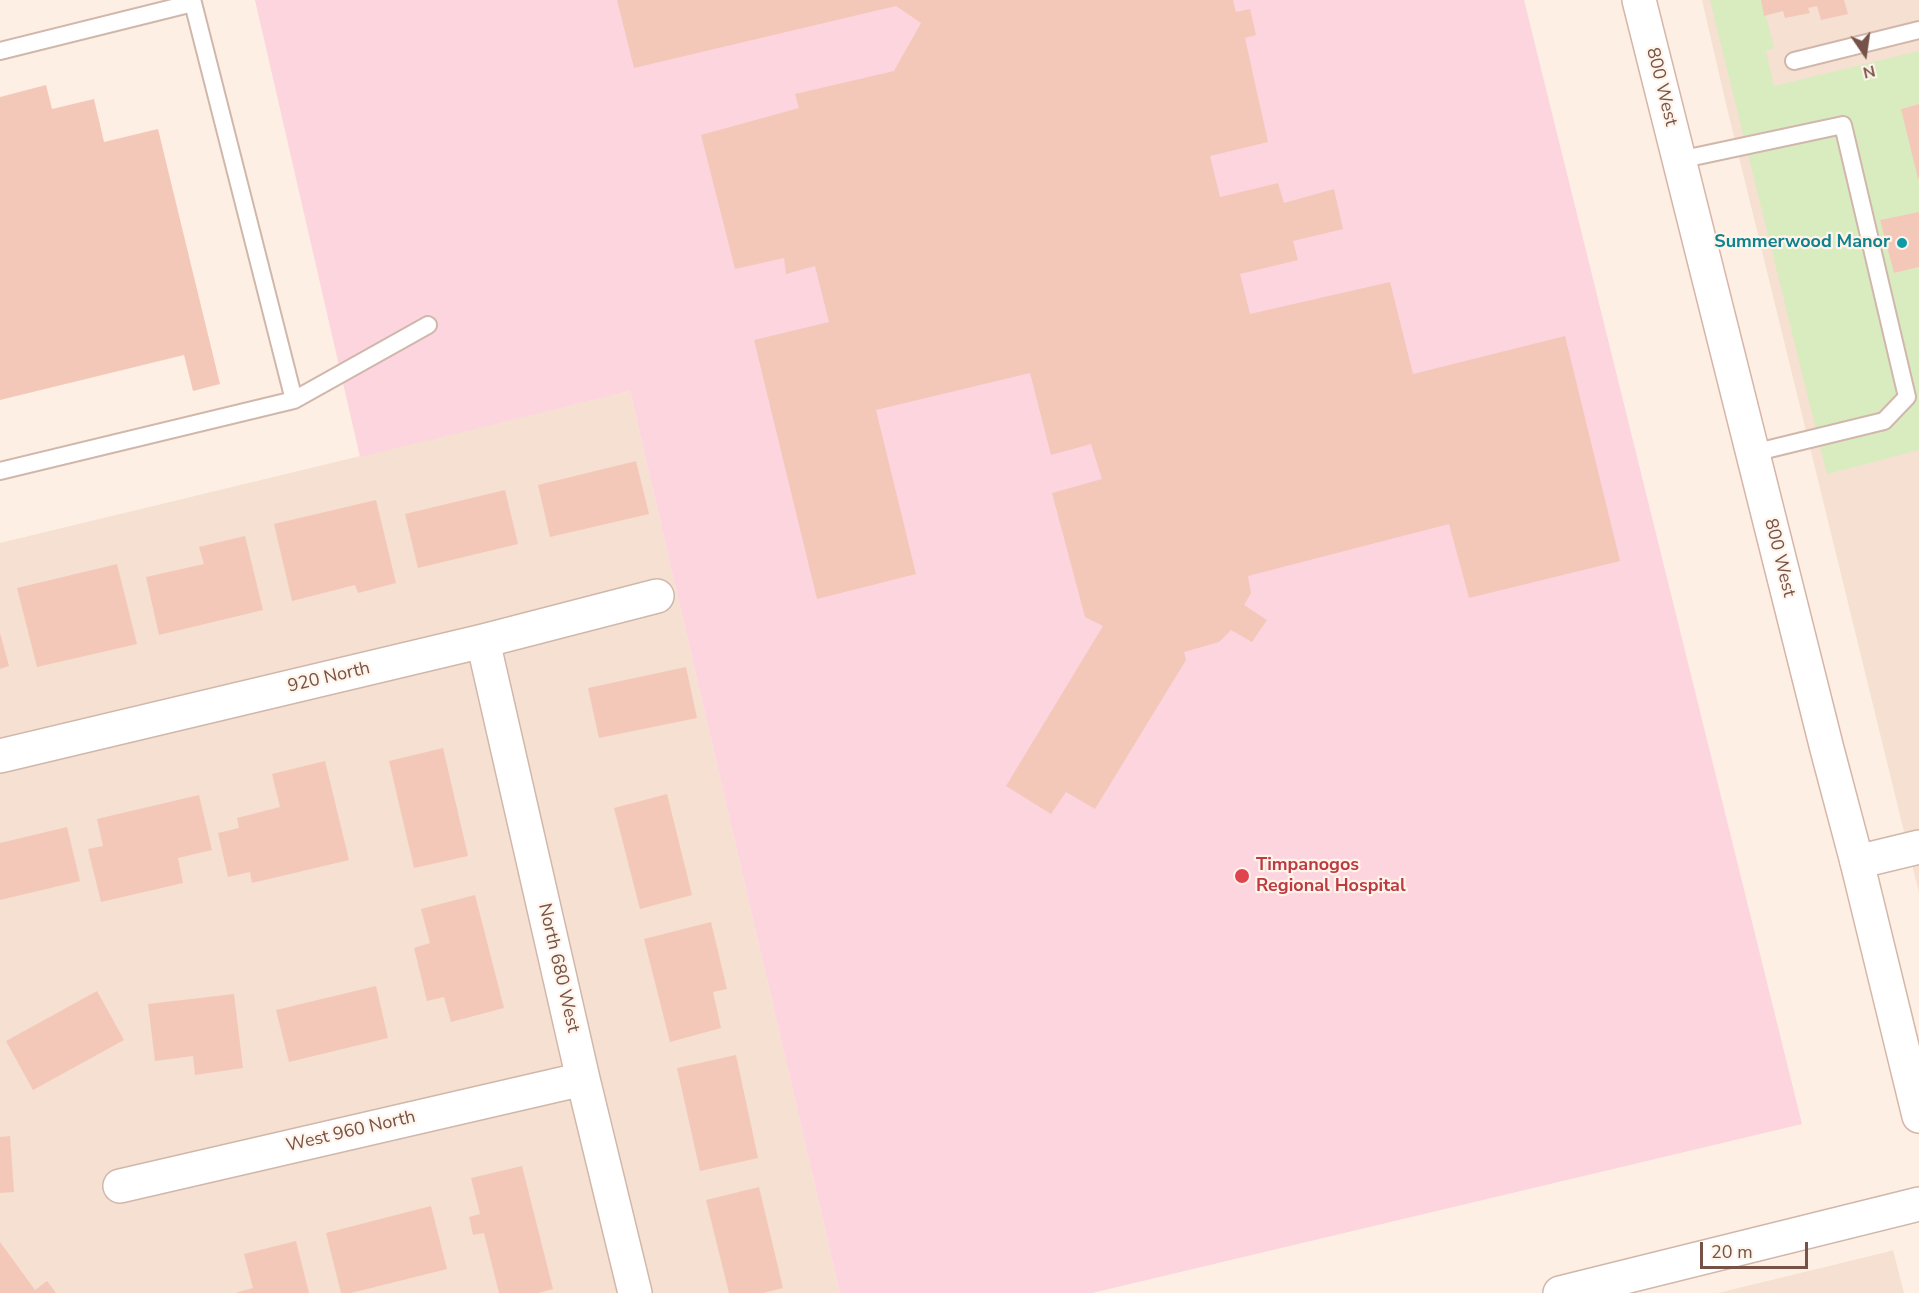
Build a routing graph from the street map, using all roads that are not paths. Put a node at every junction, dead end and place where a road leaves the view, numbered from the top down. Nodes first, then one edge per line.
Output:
1 (1639, 0) edge
2 (193, 1) edge
3 (1919, 30) edge
4 (0, 51) edge
5 (1794, 61) dead end
6 (1679, 160) junction
7 (428, 325) dead end
8 (294, 400) junction
9 (1753, 453) junction
10 (0, 471) edge
11 (657, 596) dead end
12 (483, 641) junction
13 (0, 756) edge
14 (1919, 847) edge
15 (1857, 862) junction
16 (583, 1079) junction
17 (1919, 1116) edge
18 (120, 1186) dead end
19 (1919, 1204) edge
20 (635, 1293) edge
21 (1560, 1293) edge

1 - 6 street, 800 West
2 - 4 lane
2 - 8 lane
3 - 5 lane
6 - 9 street, 800 West
6 - 9 lane
7 - 8 lane
8 - 10 lane
9 - 15 street, 800 West
11 - 12 street, 920 North
12 - 13 street, 920 North
12 - 16 street, North 680 West
14 - 15 street
15 - 17 street, 800 West
16 - 18 street, West 960 North
16 - 20 street, North 680 West
19 - 21 street

